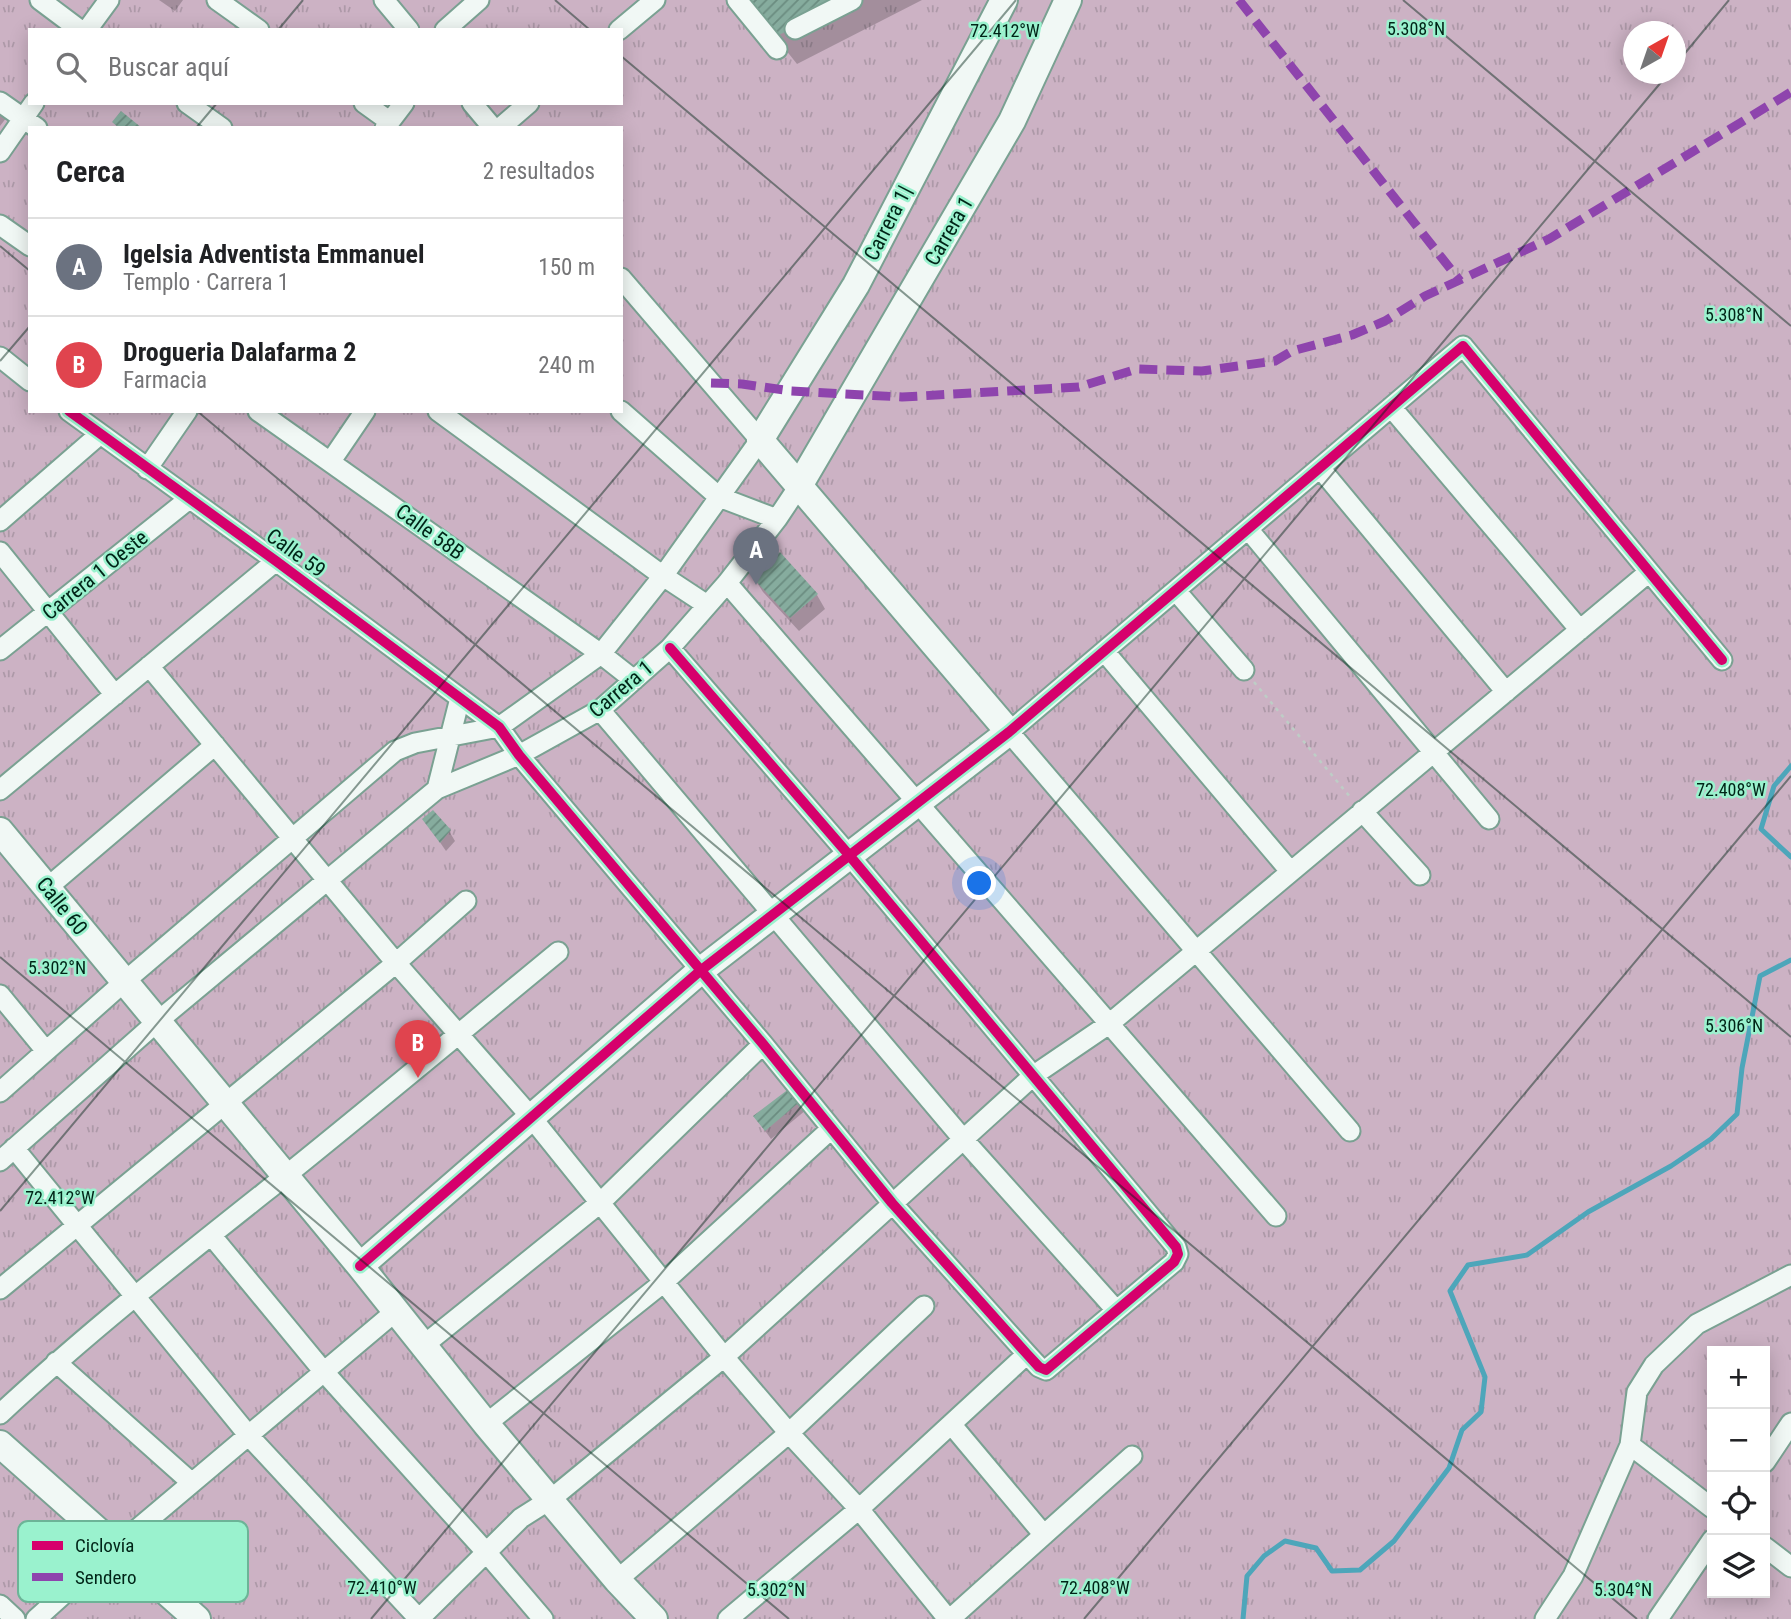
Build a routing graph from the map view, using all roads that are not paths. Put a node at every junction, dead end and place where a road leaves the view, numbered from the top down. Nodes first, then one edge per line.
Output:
1 (40, 0) edge
2 (109, 0) edge
3 (217, 0) edge
4 (384, 0) edge
5 (479, 0) edge
6 (655, 0) edge
7 (737, 0) edge
8 (852, 0) edge
9 (1004, 0) edge
10 (1068, 0) edge
11 (77, 28) edge
12 (88, 28) edge
13 (256, 28) edge
14 (407, 28) edge
15 (446, 28) edge
16 (621, 28) edge
17 (795, 29) dead end
18 (777, 49) dead end
19 (0, 102) edge
20 (190, 105) edge
21 (366, 105) edge
22 (402, 105) edge
23 (474, 105) edge
24 (527, 105) edge
25 (32, 116) edge
26 (387, 124) edge
27 (219, 126) edge
28 (491, 126) edge
29 (502, 126) edge
30 (0, 152) edge
31 (0, 225) edge
32 (28, 245) edge
33 (623, 280) edge
34 (4, 367) edge
35 (28, 380) edge
36 (1391, 407) junction
37 (72, 413) edge
38 (186, 413) edge
39 (261, 413) edge
40 (364, 413) edge
41 (441, 413) edge
42 (623, 413) edge
43 (99, 435) junction
44 (760, 440) junction
45 (331, 461) junction
46 (1320, 468) junction
47 (147, 469) junction
48 (799, 486) junction
49 (719, 497) junction
50 (189, 499) junction
51 (777, 519) junction
52 (0, 521) edge
53 (1248, 529) junction
54 (0, 552) edge
55 (275, 561) junction
56 (1650, 572) junction
57 (663, 576) junction
58 (727, 583) junction
59 (1176, 591) junction
60 (707, 605) junction
61 (48, 612) junction
62 (1580, 630) junction
63 (670, 648) junction
64 (0, 650) edge
65 (1104, 651) junction
66 (601, 654) junction
67 (1722, 660) dead end
68 (149, 666) junction
69 (1244, 670) road end
70 (634, 680) junction
71 (1506, 692) junction
72 (115, 695) junction
73 (460, 698) junction
74 (600, 710) junction
75 (499, 727) junction
76 (1009, 732) junction
77 (450, 736) junction
78 (215, 745) junction
79 (1434, 751) junction
80 (519, 755) junction
81 (437, 789) junction
82 (0, 790) edge
83 (918, 803) junction
84 (1362, 811) junction
85 (1489, 819) dead end
86 (0, 831) edge
87 (292, 838) junction
88 (849, 855) junction
89 (1290, 872) junction
90 (1420, 875) dead end
91 (326, 879) junction
92 (47, 888) junction
93 (466, 901) dead end
94 (774, 914) junction
95 (1196, 950) junction
96 (558, 952) dead end
97 (396, 963) junction
98 (700, 971) junction
99 (124, 982) junction
100 (0, 995) edge
101 (158, 1021) junction
102 (1109, 1024) junction
103 (460, 1033) junction
104 (763, 1044) junction
105 (46, 1051) junction
106 (1034, 1075) junction
107 (0, 1092) edge
108 (225, 1103) junction
109 (531, 1117) junction
110 (831, 1129) junction
111 (1350, 1130) dead end
112 (963, 1139) junction
113 (7, 1155) edge
114 (285, 1176) junction
115 (600, 1203) junction
116 (892, 1203) junction
117 (1276, 1216) dead end
118 (77, 1225) junction
119 (211, 1235) junction
120 (360, 1266) junction
121 (1791, 1275) edge
122 (664, 1282) junction
123 (0, 1289) edge
124 (135, 1296) junction
125 (924, 1306) dead end
126 (1116, 1310) junction
127 (397, 1311) junction
128 (425, 1345) junction
129 (1027, 1354) junction
130 (724, 1357) junction
131 (56, 1362) junction
132 (324, 1372) junction
133 (0, 1414) edge
134 (1791, 1423) edge
135 (486, 1424) junction
136 (951, 1424) junction
137 (789, 1433) junction
138 (249, 1436) junction
139 (0, 1444) edge
140 (1630, 1446) junction
141 (1770, 1454) edge
142 (1132, 1456) dead end
143 (192, 1483) junction
144 (551, 1499) junction
145 (1707, 1504) edge
146 (859, 1510) junction
147 (87, 1521) edge
148 (147, 1521) edge
149 (1044, 1535) junction
150 (1707, 1546) edge
151 (486, 1552) junction
152 (1770, 1552) edge
153 (1791, 1567) edge
154 (617, 1580) junction
155 (55, 1602) edge
156 (178, 1602) edge
157 (0, 1605) edge
158 (15, 1619) edge
159 (36, 1619) edge
160 (197, 1619) edge
161 (419, 1619) edge
162 (543, 1619) edge
163 (654, 1619) edge
164 (728, 1619) edge
165 (949, 1619) edge
166 (1545, 1619) edge
167 (1658, 1619) edge

1 - 11 street
2 - 12 street
3 - 13 street
4 - 14 street
5 - 15 street
6 - 16 street
7 - 18 street
8 - 17 street
9 - 44 street, Carrera 1|
10 - 48 street, Carrera 1
19 - 25 street
20 - 27 street
21 - 26 street
22 - 26 street
23 - 28 street
24 - 29 street
25 - 30 street
31 - 32 street
33 - 44 street
34 - 35 street
36 - 46 street
36 - 56 street
36 - 62 street
37 - 43 street, Calle 59
38 - 47 street
39 - 45 street, Calle 58B
40 - 45 street
41 - 57 street
42 - 49 street
43 - 47 street, Calle 59
43 - 52 street
44 - 48 street
44 - 49 street
45 - 66 street, Calle 58B
46 - 53 street
46 - 71 street
47 - 50 street, Calle 59
48 - 51 street, Carrera 1
48 - 76 street
49 - 51 street
49 - 57 street
50 - 55 street, Calle 59
50 - 61 street, Carrera 1 Oeste
51 - 58 street, Carrera 1
53 - 59 street
53 - 79 street
54 - 61 street
55 - 68 street
55 - 73 street, Calle 59
56 - 62 street
56 - 67 street
57 - 60 street
57 - 66 street
58 - 60 street, Carrera 1
58 - 83 street
59 - 65 street
59 - 69 street
60 - 63 street, Carrera 1
61 - 64 street, Carrera 1 Oeste
61 - 72 street
62 - 71 street
63 - 70 street, Carrera 1
63 - 88 street
65 - 76 street
65 - 89 street
66 - 70 street, Calle 58B
66 - 75 street
68 - 72 street
68 - 78 street
70 - 74 street, Carrera 1
71 - 79 street
72 - 82 street
73 - 75 street, Calle 59
73 - 77 street
74 - 80 street, Carrera 1
74 - 94 street
75 - 77 street
75 - 80 street, Calle 59
76 - 83 street
76 - 95 street
77 - 81 street
77 - 87 street
78 - 87 street
78 - 92 street
79 - 84 street
79 - 85 street
80 - 81 street, Carrera 1
80 - 98 street, Calle 59
81 - 91 street, Carrera 1
83 - 88 street
83 - 102 street
84 - 89 street
84 - 90 street
86 - 92 street, Calle 60
87 - 91 street
87 - 99 street
88 - 94 street
88 - 106 street
89 - 95 street
91 - 97 street
91 - 101 street, Carrera 1
92 - 99 street, Calle 60
93 - 97 street
94 - 98 street
94 - 112 street
95 - 102 street
95 - 111 street
96 - 103 street
97 - 103 street
97 - 108 street
98 - 104 street, Calle 59
98 - 109 street
99 - 101 street, Calle 60
99 - 105 street
100 - 105 street
101 - 108 street, Calle 60
101 - 113 street, Carrera 1
102 - 106 street
102 - 117 street
103 - 109 street
103 - 114 street
104 - 110 street, Calle 59
104 - 115 street
105 - 107 street
106 - 112 street
106 - 126 street
108 - 114 street, Calle 60
108 - 118 street
109 - 115 street
109 - 120 street
110 - 116 street, Calle 59
110 - 122 street
112 - 116 street
112 - 126 street
113 - 118 street
114 - 119 street
114 - 120 street, Calle 60
115 - 122 street
115 - 128 street
116 - 129 street, Calle 59
116 - 130 street
118 - 123 street
118 - 124 street
119 - 124 street
119 - 132 street
120 - 127 street, Calle 60
121 - 140 street
122 - 130 street
122 - 135 street
124 - 131 street
124 - 138 street
125 - 137 street
126 - 129 street
127 - 128 street, Calle 60
127 - 132 street
128 - 135 street, Calle 60
129 - 136 street
130 - 137 street
130 - 144 street
131 - 133 street
131 - 143 street
132 - 138 street
132 - 151 street
134 - 141 street
135 - 144 street, Calle 60
136 - 146 street
136 - 149 street
137 - 146 street
137 - 154 street
138 - 143 street
138 - 161 street
139 - 147 street
140 - 145 street
140 - 166 street
142 - 149 street
143 - 148 street
144 - 151 street
144 - 154 street, Calle 60
146 - 164 street
146 - 165 street
149 - 165 street
150 - 167 street
151 - 161 street
151 - 162 street
152 - 153 street
154 - 163 street, Calle 60
155 - 159 street
156 - 160 street
157 - 158 street

